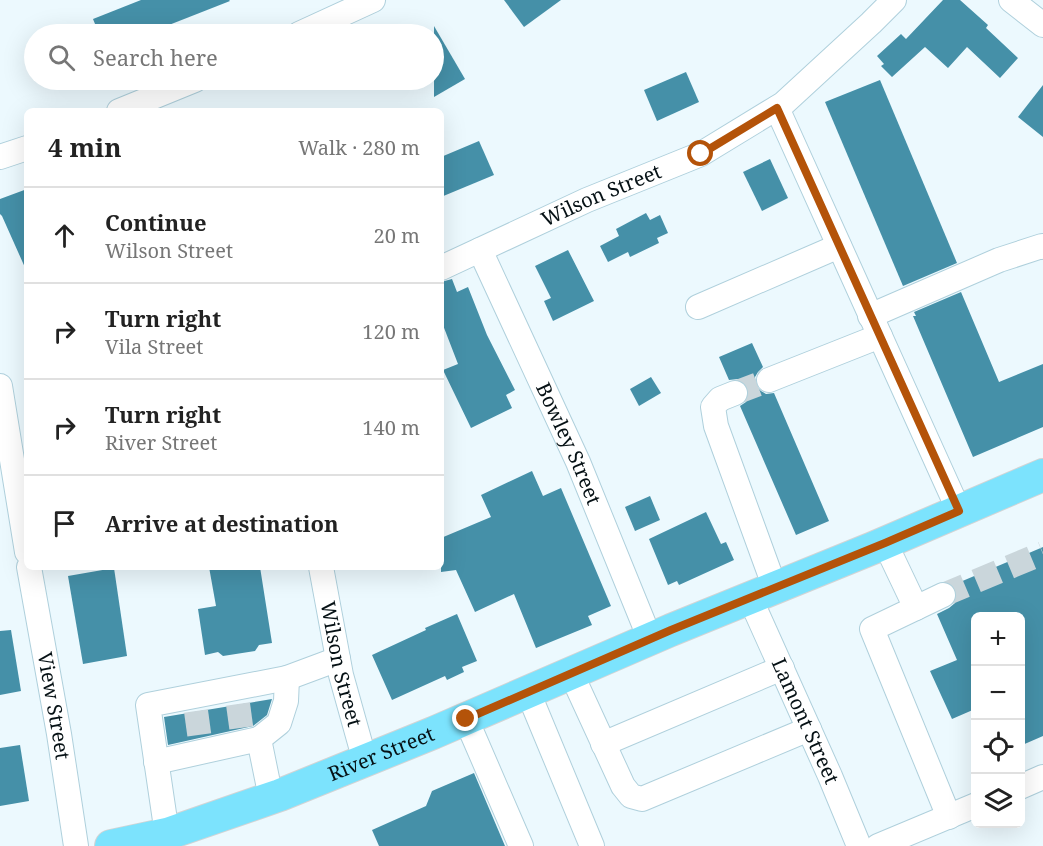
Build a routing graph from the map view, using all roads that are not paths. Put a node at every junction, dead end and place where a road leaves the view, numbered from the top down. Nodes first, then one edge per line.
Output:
1 (373, 0) edge
2 (894, 0) edge
3 (1011, 0) edge
4 (321, 24) edge
5 (1043, 25) edge
6 (170, 90) edge
7 (126, 108) edge
8 (777, 108) junction
9 (24, 149) edge
10 (0, 157) edge
11 (839, 246) junction
12 (1043, 247) edge
13 (480, 250) junction
14 (444, 266) edge
15 (698, 307) dead end
16 (875, 326) junction
17 (769, 380) tunnel mouth
18 (0, 386) edge
19 (735, 393) tunnel mouth
20 (1043, 475) edge
21 (959, 511) junction
22 (24, 534) edge
23 (885, 543) junction
24 (30, 570) edge
25 (322, 570) edge
26 (763, 593) junction
27 (943, 595) tunnel mouth
28 (916, 608) junction
29 (650, 639) junction
30 (338, 659) junction
31 (782, 669) junction
32 (571, 673) junction
33 (287, 678) junction
34 (528, 692) junction
35 (466, 719) junction
36 (809, 729) junction
37 (248, 738) junction
38 (603, 744) junction
39 (365, 761) junction
40 (156, 762) junction
41 (1043, 777) edge
42 (1025, 785) edge
43 (271, 798) junction
44 (971, 808) edge
45 (949, 817) junction
46 (167, 834) junction
47 (76, 846) edge
48 (111, 846) edge
49 (521, 846) edge
50 (592, 846) edge
51 (859, 846) edge
52 (878, 846) edge

1 - 4 street
2 - 8 street, Wilson Street
3 - 5 street
6 - 7 street
8 - 11 street
8 - 13 street, Wilson Street
9 - 10 street
11 - 15 street
11 - 16 street
12 - 16 street
13 - 14 street, Wilson Street
13 - 29 street, Bowley Street
16 - 17 street
16 - 21 street
18 - 22 street
19 - 26 street, Lamont Street
20 - 21 main road, River Street
21 - 23 main road, River Street
23 - 26 main road, River Street
23 - 28 street
24 - 47 street, View Street
25 - 30 street, Wilson Street
26 - 29 main road, River Street
26 - 31 street, Lamont Street
27 - 28 street
28 - 45 street
29 - 32 main road, River Street
30 - 33 street
30 - 39 street, Wilson Street
31 - 36 street, Lamont Street
31 - 38 street
32 - 34 main road, River Street
32 - 38 street
33 - 37 street
33 - 40 street
34 - 35 main road, River Street
34 - 50 street
35 - 39 main road, River Street
35 - 49 street
36 - 38 street
36 - 51 street, Lamont Street
37 - 40 street
37 - 43 street
39 - 43 main road, River Street
40 - 46 street
41 - 42 street
43 - 46 main road, River Street
44 - 45 street
45 - 52 street
46 - 48 main road, River Street

